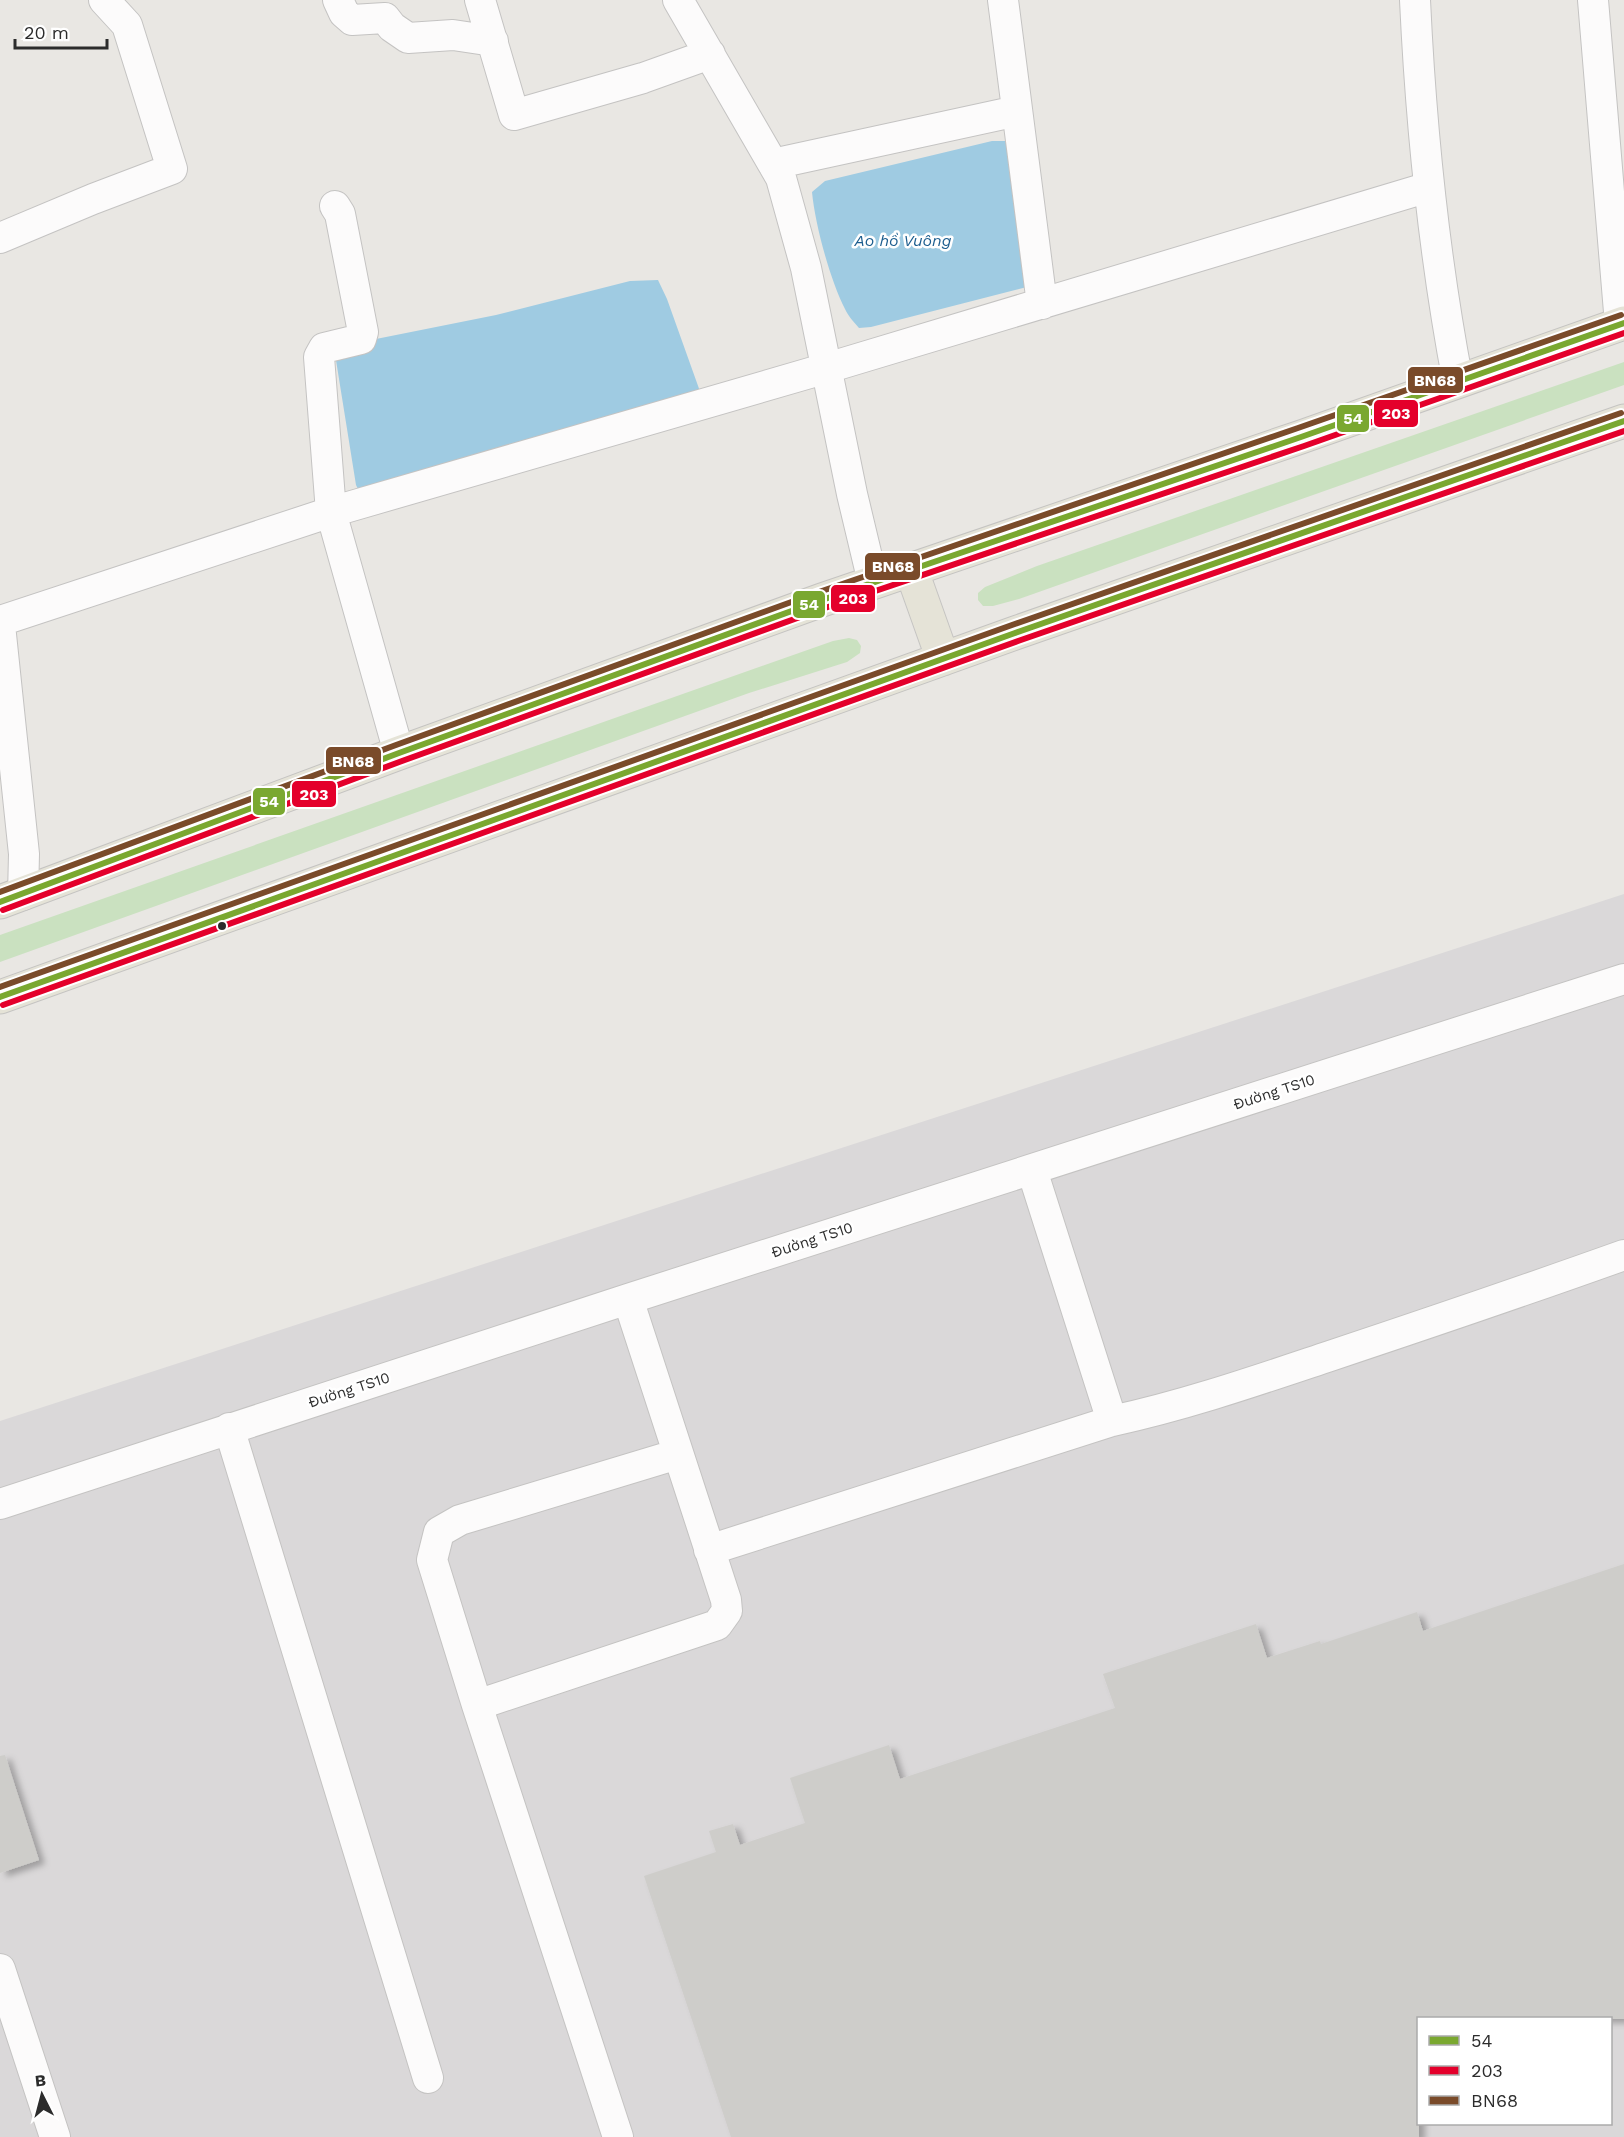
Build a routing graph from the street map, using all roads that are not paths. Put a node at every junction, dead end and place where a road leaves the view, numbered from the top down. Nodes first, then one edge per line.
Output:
1 (104, 0) edge
2 (338, 0) edge
3 (480, 0) edge
4 (678, 0) edge
5 (1003, 0) edge
6 (1415, 0) edge
7 (1593, 0) edge
8 (493, 41) junction
9 (710, 54) junction
10 (1017, 111) junction
11 (773, 164) junction
12 (1429, 187) junction
13 (335, 206) dead end
14 (0, 238) edge
15 (1042, 304) junction
16 (1622, 324) edge
17 (827, 369) junction
18 (1458, 382) junction
19 (1624, 421) edge
20 (331, 512) junction
21 (911, 570) junction
22 (873, 582) junction
23 (0, 623) edge
24 (943, 659) junction
25 (399, 753) junction
26 (11, 898) edge
27 (1624, 979) edge
28 (0, 997) edge
29 (1032, 1170) junction
30 (1624, 1255) edge
31 (628, 1299) junction
32 (1112, 1421) junction
33 (229, 1428) junction
34 (678, 1454) junction
35 (0, 1504) edge
36 (709, 1550) junction
37 (477, 1705) junction
38 (0, 1969) edge
39 (428, 2078) dead end
40 (55, 2137) edge
41 (618, 2137) edge

1 - 14 street
2 - 8 street
3 - 8 street
4 - 9 street
5 - 10 street
6 - 12 street
7 - 16 street
8 - 9 street
9 - 11 street
10 - 11 street
10 - 15 street
11 - 17 street
12 - 15 street
12 - 18 street
13 - 20 street
15 - 17 street
16 - 18 main road
17 - 20 street
17 - 22 street
18 - 21 main road
19 - 24 main road
20 - 23 street
20 - 25 street
21 - 22 main road
21 - 24 main road
22 - 25 main road
23 - 26 street
24 - 28 main road
25 - 26 main road
27 - 29 street, Đường TS10
29 - 31 street, Đường TS10
29 - 32 street
30 - 32 street
31 - 33 street, Đường TS10
31 - 34 street
32 - 36 street
33 - 35 street, Đường TS10
33 - 39 street
34 - 36 street
34 - 37 street
36 - 37 street
37 - 41 street
38 - 40 street

